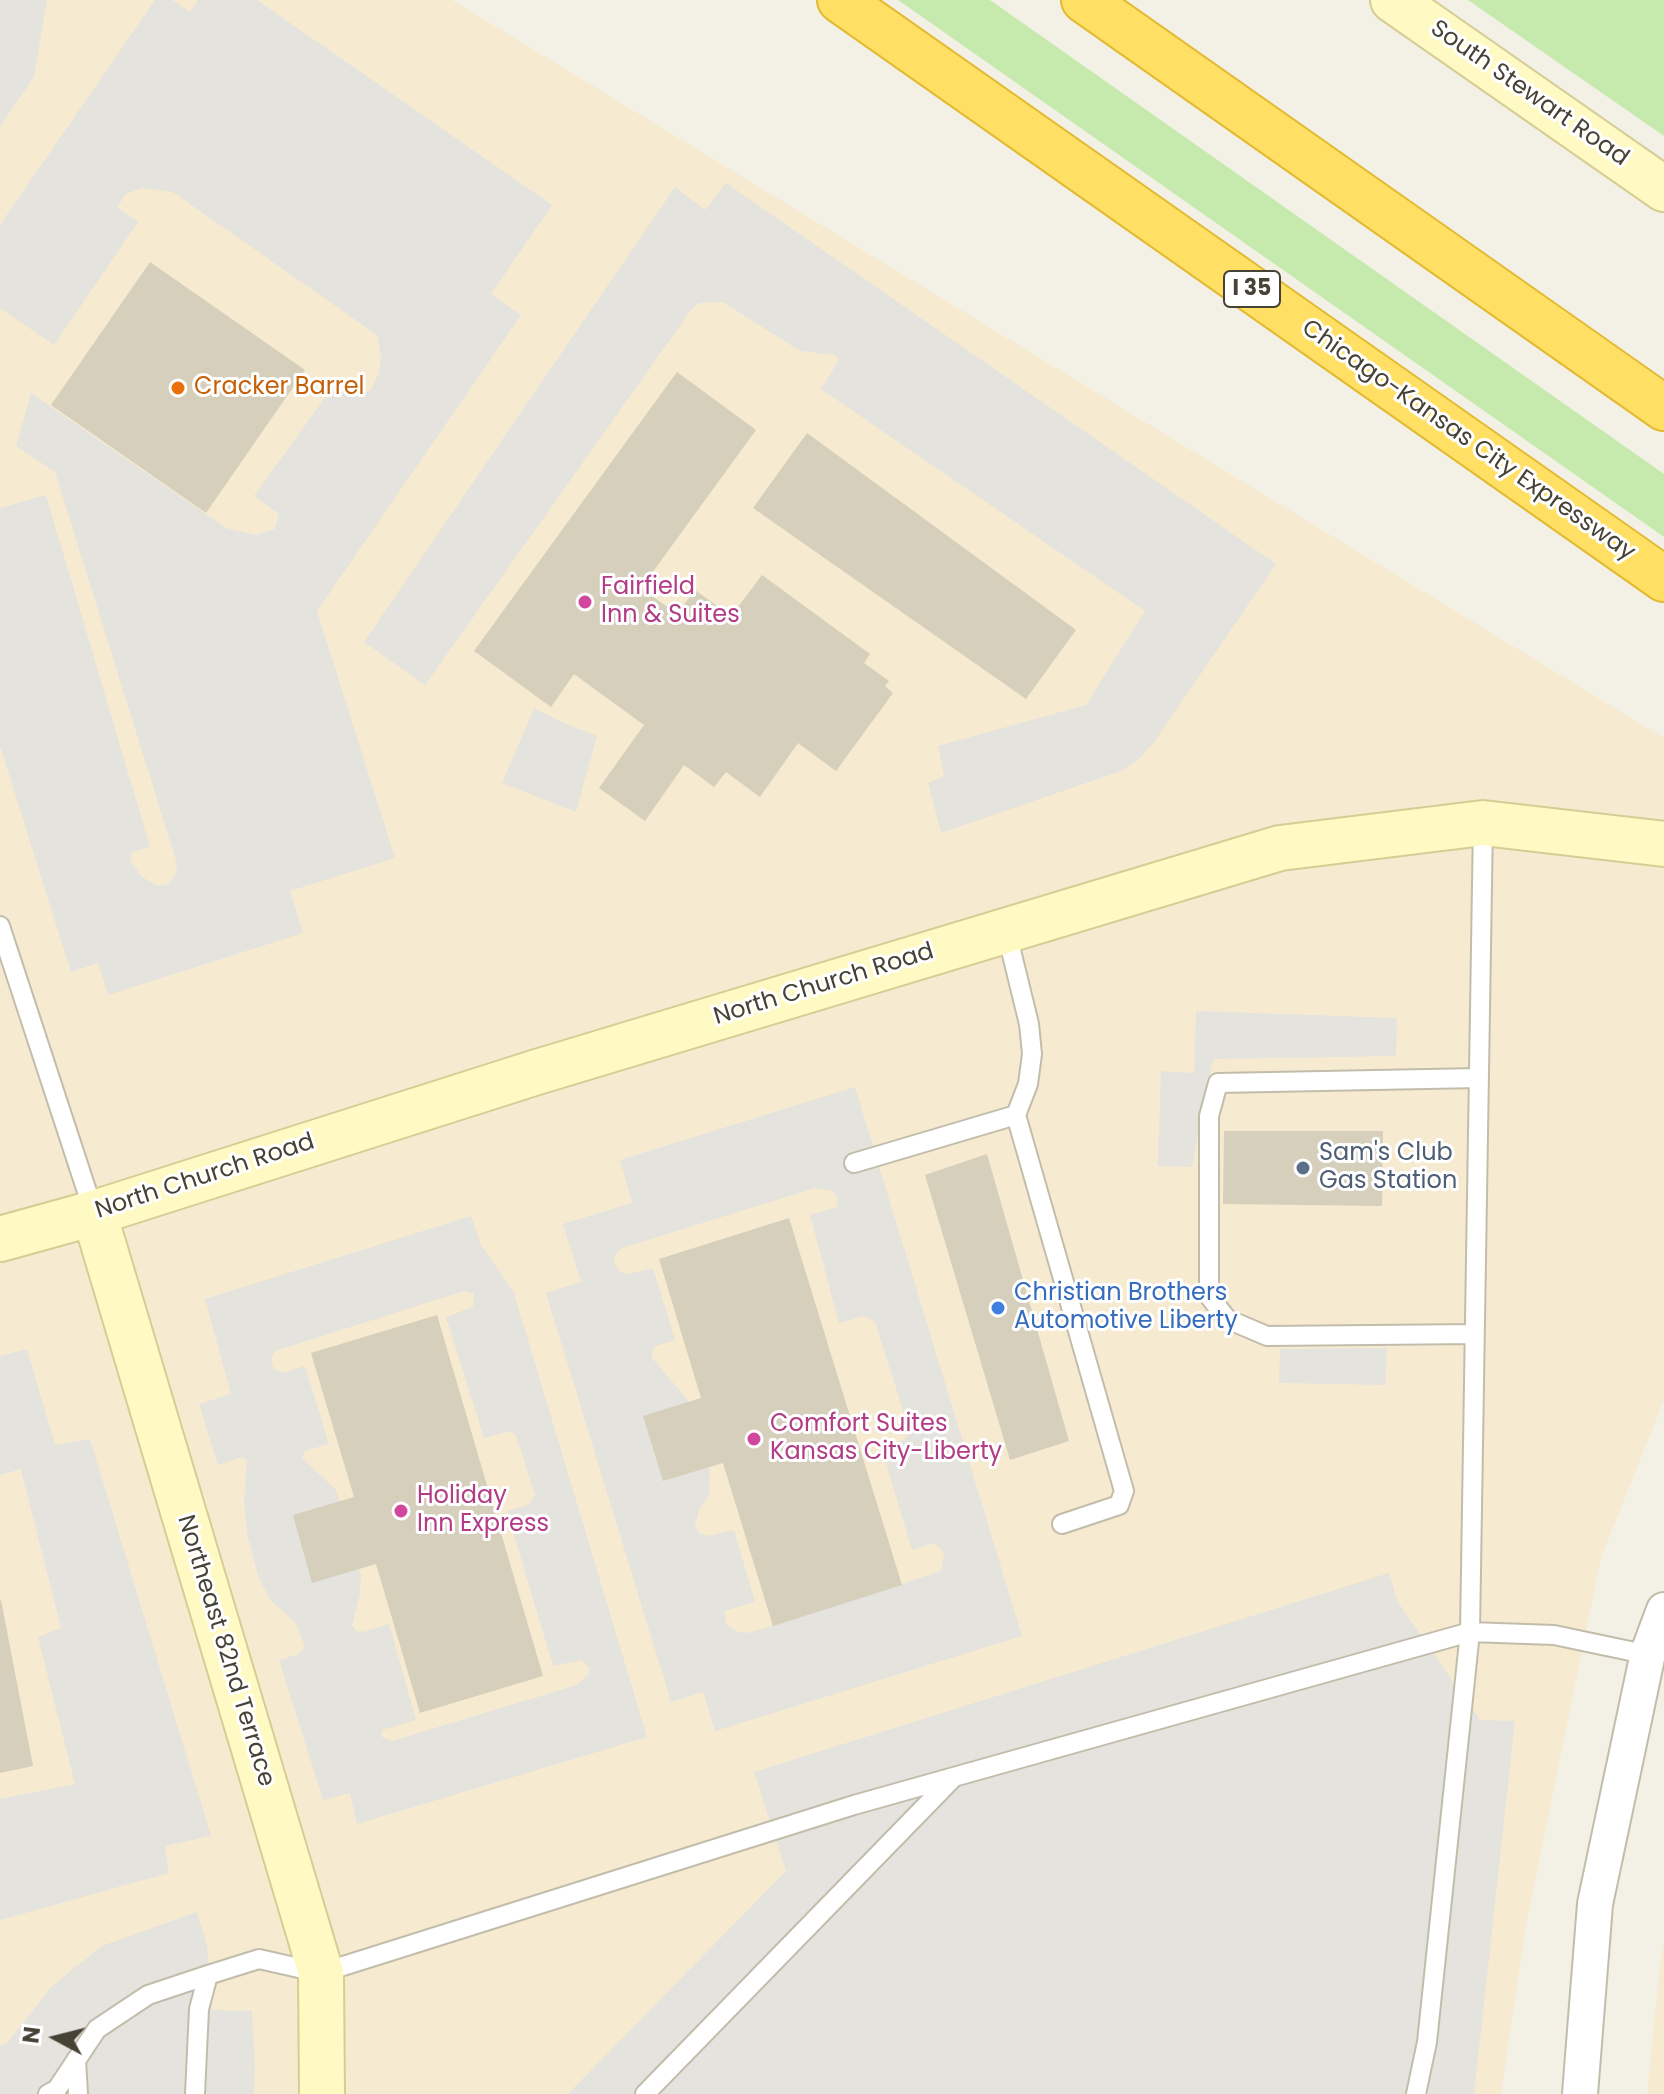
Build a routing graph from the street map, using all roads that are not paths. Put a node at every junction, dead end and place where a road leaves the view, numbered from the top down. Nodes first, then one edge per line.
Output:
1 (840, 0) edge
2 (1084, 0) edge
3 (1393, 0) edge
4 (1664, 189) edge
5 (1664, 408) edge
6 (1664, 579) edge
7 (1483, 823) junction
8 (1664, 844) edge
9 (0, 926) edge
10 (1006, 930) junction
11 (1479, 1078) junction
12 (1016, 1115) junction
13 (854, 1163) dead end
14 (94, 1213) junction
15 (0, 1239) edge
16 (1474, 1334) junction
17 (1062, 1524) dead end
18 (1664, 1610) edge
19 (1470, 1632) junction
20 (1656, 1656) edge
21 (953, 1778) junction
22 (321, 1973) junction
23 (208, 1975) junction
24 (76, 2060) junction
25 (48, 2094) edge
26 (78, 2094) edge
27 (195, 2094) edge
28 (322, 2094) edge
29 (645, 2094) edge
30 (1416, 2094) edge
31 (1580, 2094) edge

1 - 6 highway, Chicago-Kansas City Expressway / I 35
2 - 5 highway
3 - 4 main road, South Stewart Road
7 - 8 main road, North Church Road
7 - 10 main road, North Church Road
7 - 11 lane
9 - 14 lane
10 - 12 lane
10 - 14 main road, North Church Road
11 - 16 lane
11 - 16 lane
12 - 13 lane
12 - 17 lane
14 - 15 main road, North Church Road
14 - 22 main road, Northeast 82nd Terrace
16 - 19 lane
18 - 20 street
19 - 20 lane
19 - 21 lane
19 - 30 lane
20 - 31 street
21 - 22 lane
21 - 29 lane
22 - 23 lane
22 - 28 main road, Northeast 82nd Terrace
23 - 24 lane
23 - 27 lane
24 - 25 lane
24 - 26 lane

